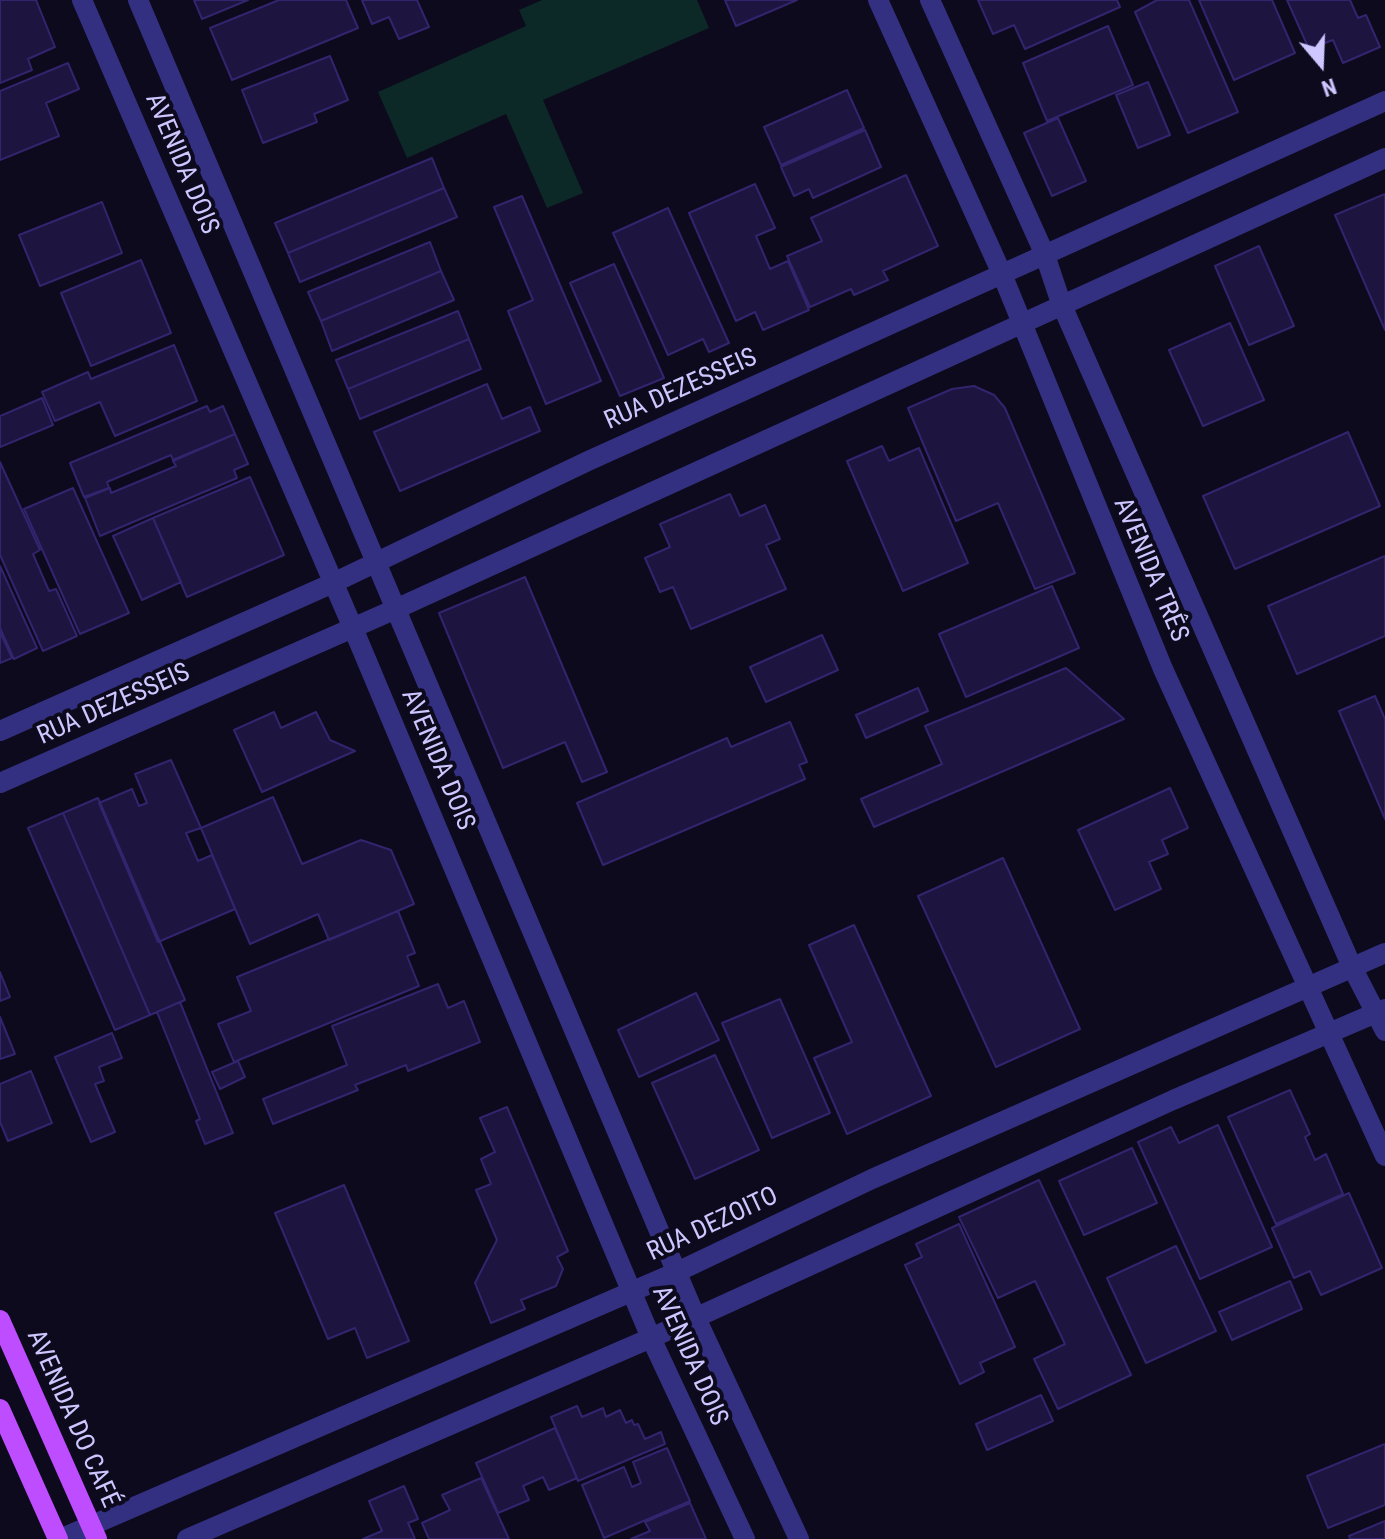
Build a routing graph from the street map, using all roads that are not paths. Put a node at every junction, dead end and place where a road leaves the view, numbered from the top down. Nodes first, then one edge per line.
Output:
1 (82, 0) edge
2 (138, 0) edge
3 (878, 0) edge
4 (930, 0) edge
5 (1385, 101) edge
6 (1385, 158) edge
7 (1045, 255) junction
8 (1002, 274) junction
9 (1061, 303) junction
10 (1019, 322) junction
11 (377, 562) junction
12 (333, 583) junction
13 (398, 608) junction
14 (353, 628) junction
15 (0, 731) edge
16 (0, 783) edge
17 (1385, 953) edge
18 (1352, 967) junction
19 (1308, 987) junction
20 (1382, 1018) edge
21 (1330, 1033) junction
22 (1385, 1156) edge
23 (677, 1272) junction
24 (631, 1292) junction
25 (696, 1318) junction
26 (0, 1320) edge
27 (651, 1338) junction
28 (0, 1409) edge
29 (95, 1533) edge
30 (59, 1539) edge
31 (187, 1539) edge
32 (745, 1539) edge
33 (799, 1539) edge

1 - 12 street, AVENIDA DOIS
2 - 11 street, AVENIDA DOIS
3 - 8 street, AVENIDA TRÊS
4 - 7 street, AVENIDA TRÊS
5 - 7 street, RUA DEZESSEIS
6 - 9 street, RUA DEZESSEIS
7 - 8 street, RUA DEZESSEIS
7 - 9 street, AVENIDA TRÊS
8 - 10 street, AVENIDA TRÊS
8 - 11 street, RUA DEZESSEIS
9 - 10 street, RUA DEZESSEIS
9 - 18 street, AVENIDA TRÊS
10 - 13 street, RUA DEZESSEIS
10 - 19 street, AVENIDA TRÊS
11 - 12 street, RUA DEZESSEIS
11 - 13 street, AVENIDA DOIS
12 - 14 street, AVENIDA DOIS
12 - 15 street, RUA DEZESSEIS
13 - 14 street, RUA DEZESSEIS
13 - 23 street, AVENIDA DOIS
14 - 16 street, RUA DEZESSEIS
14 - 24 street, AVENIDA DOIS
17 - 18 street, RUA DEZOITO
18 - 19 street, RUA DEZOITO
18 - 20 street, AVENIDA TRÊS
19 - 21 street, AVENIDA TRÊS
19 - 23 street, RUA DEZOITO
20 - 21 street
21 - 22 street, AVENIDA TRÊS
21 - 25 street
23 - 24 street, RUA DEZOITO
23 - 25 street, AVENIDA DOIS
24 - 27 street, AVENIDA DOIS
24 - 29 street, RUA DEZOITO
25 - 27 street
25 - 33 street, AVENIDA DOIS
26 - 29 main road, AVENIDA DO CAFÉ
27 - 31 street
27 - 32 street, AVENIDA DOIS
28 - 30 main road
29 - 30 street, RUA DEZOITO

